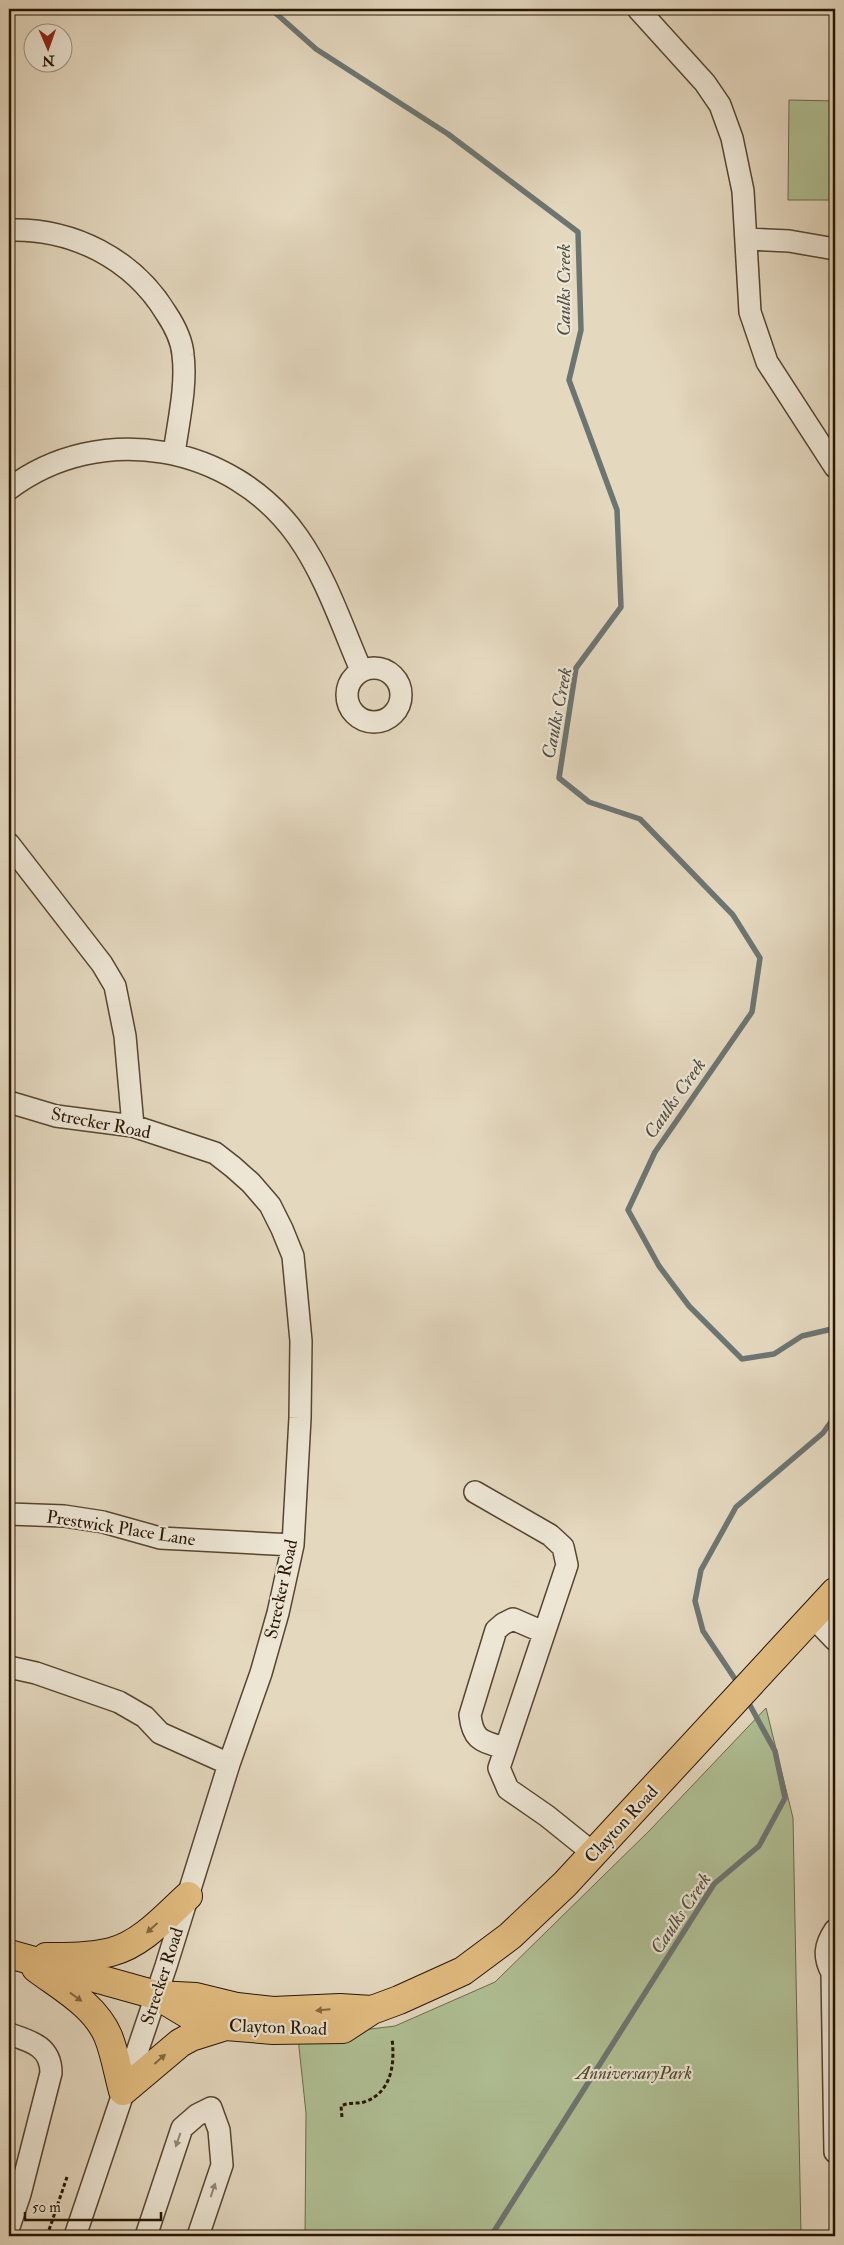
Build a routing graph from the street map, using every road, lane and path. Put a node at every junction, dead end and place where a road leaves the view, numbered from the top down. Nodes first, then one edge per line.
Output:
1 (638, 9) edge
2 (9, 230) edge
3 (746, 239) junction
4 (835, 249) edge
5 (174, 454) junction
6 (835, 468) edge
7 (9, 489) edge
8 (361, 670) dead end
9 (9, 844) edge
10 (9, 1102) edge
11 (133, 1126) junction
12 (475, 1492) dead end
13 (9, 1514) edge
14 (293, 1545) junction
15 (835, 1592) edge
16 (813, 1617) junction
17 (543, 1632) junction
18 (835, 1640) edge
19 (9, 1667) edge
20 (504, 1748) junction
21 (229, 1764) junction
22 (593, 1853) junction
23 (188, 1896) junction
24 (835, 1930) edge
25 (16, 1956) edge
26 (834, 1970) edge
27 (156, 1995) junction
28 (372, 2010) junction
29 (226, 2026) junction
30 (9, 2034) edge
31 (392, 2039) dead end
32 (123, 2091) junction
33 (342, 2117) dead end
34 (835, 2152) edge
35 (67, 2177) dead end
36 (9, 2227) edge
37 (47, 2236) edge
38 (75, 2236) edge
39 (146, 2236) edge
40 (198, 2236) edge

1 - 3 street
2 - 5 street
3 - 4 street
3 - 6 street
5 - 7 street
5 - 8 street
9 - 11 street
10 - 11 street, Strecker Road
11 - 14 street, Strecker Road
12 - 17 street
13 - 14 street, Prestwick Place Lane
14 - 21 street, Strecker Road
15 - 16 main road, Clayton Road
16 - 18 street
16 - 22 main road, Clayton Road
17 - 20 street
17 - 20 street
19 - 21 street
20 - 22 street
21 - 23 street, Strecker Road
22 - 28 main road, Clayton Road
23 -> 25 main road
23 - 27 street, Strecker Road
24 - 26 street
25 - 27 main road, Clayton Road
25 -> 32 main road
26 - 34 street
28 -> 27 main road, Clayton Road
27 - 29 main road, Clayton Road
27 - 32 street, Strecker Road
28 - 29 main road, Clayton Road
32 -> 29 main road
30 - 36 street
31 - 33 path
32 - 38 street, Strecker Road
35 - 37 path
40 -> 39 street

